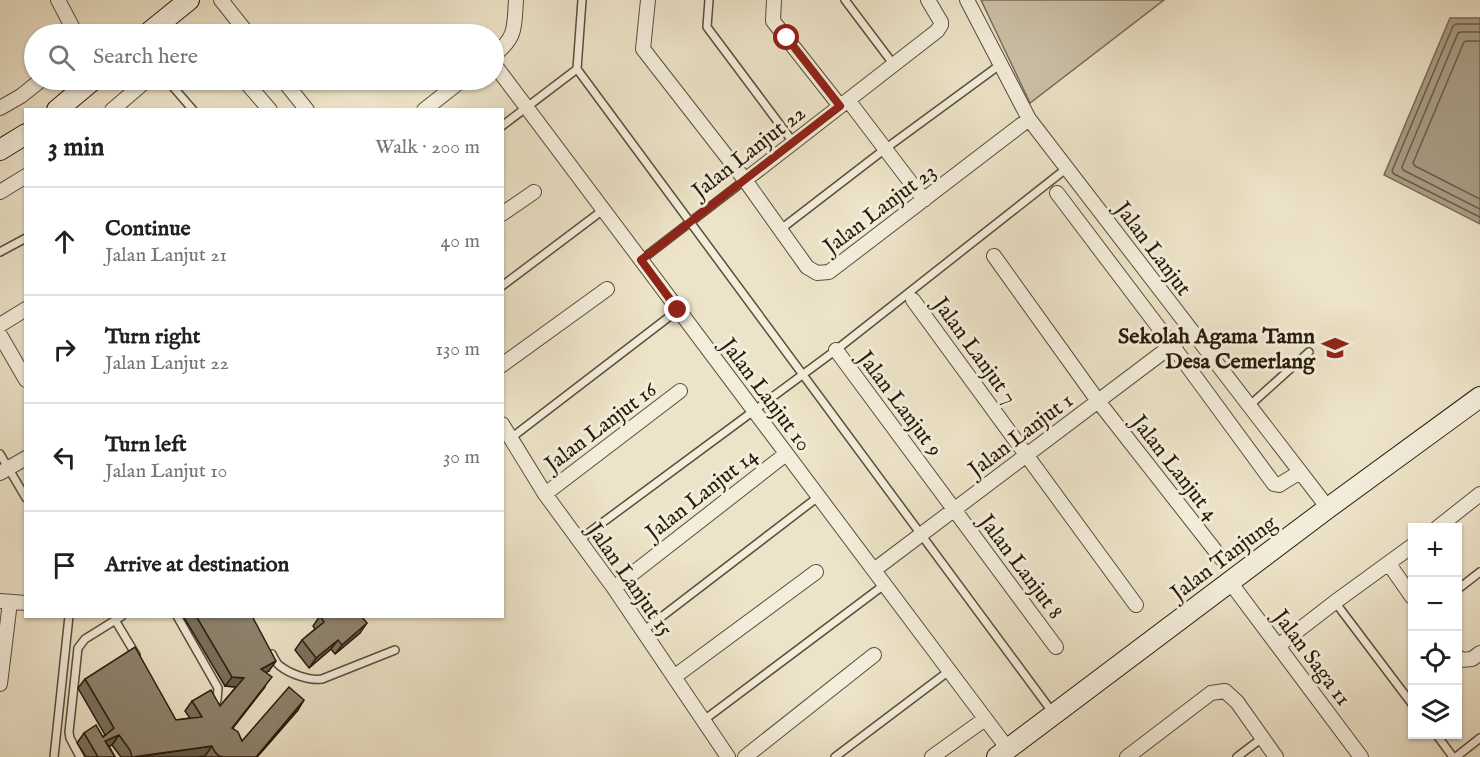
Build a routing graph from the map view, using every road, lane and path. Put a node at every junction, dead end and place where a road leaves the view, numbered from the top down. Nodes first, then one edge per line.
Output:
1 (57, 0) edge
2 (189, 0) edge
3 (221, 0) edge
4 (516, 0) edge
5 (582, 0) edge
6 (648, 0) edge
7 (709, 0) edge
8 (774, 0) edge
9 (846, 0) edge
10 (928, 0) edge
11 (968, 0) edge
12 (70, 24) edge
13 (159, 24) edge
14 (240, 24) edge
15 (504, 47) edge
16 (1001, 64) junction
17 (894, 65) junction
18 (577, 69) junction
19 (504, 78) edge
20 (28, 90) edge
21 (81, 90) edge
22 (135, 90) edge
23 (176, 90) edge
24 (253, 90) edge
25 (291, 90) edge
26 (449, 90) edge
27 (844, 103) junction
28 (0, 108) edge
29 (59, 108) edge
30 (113, 108) edge
31 (191, 108) edge
32 (268, 108) edge
33 (305, 108) edge
34 (427, 108) edge
35 (526, 108) junction
36 (1029, 119) junction
37 (504, 124) edge
38 (24, 135) edge
39 (793, 142) junction
40 (885, 149) junction
41 (0, 150) edge
42 (1067, 168) junction
43 (745, 180) junction
44 (24, 181) edge
45 (0, 192) edge
46 (534, 192) dead end
47 (1057, 194) dead end
48 (924, 200) junction
49 (603, 210) junction
50 (504, 213) edge
51 (690, 222) junction
52 (781, 229) junction
53 (24, 239) edge
54 (0, 252) edge
55 (994, 256) dead end
56 (641, 260) junction
57 (504, 284) edge
58 (607, 289) dead end
59 (913, 300) dead end
60 (24, 310) edge
61 (678, 310) junction
62 (0, 325) edge
63 (1191, 331) junction
64 (0, 335) edge
65 (1172, 345) junction
66 (836, 350) junction
67 (1309, 352) dead end
68 (504, 364) edge
69 (802, 374) junction
70 (24, 377) edge
71 (680, 391) dead end
72 (1480, 397) edge
73 (1098, 401) junction
74 (1249, 406) junction
75 (753, 410) junction
76 (504, 427) edge
77 (511, 438) junction
78 (0, 454) edge
79 (786, 454) junction
80 (1026, 455) junction
81 (24, 459) edge
82 (4, 470) edge
83 (1300, 472) junction
84 (545, 494) junction
85 (1480, 494) edge
86 (24, 495) edge
87 (818, 497) junction
88 (1328, 508) junction
89 (954, 510) junction
90 (1443, 523) edge
91 (921, 534) junction
92 (579, 540) junction
93 (1408, 550) edge
94 (1221, 558) dead end
95 (1389, 564) junction
96 (874, 570) junction
97 (1480, 572) edge
98 (816, 573) dead end
99 (1230, 582) junction
100 (884, 585) junction
101 (1462, 586) edge
102 (614, 588) junction
103 (1408, 590) edge
104 (5, 601) edge
105 (1335, 602) junction
106 (24, 603) edge
107 (1136, 605) dead end
108 (69, 618) edge
109 (118, 618) edge
110 (178, 618) edge
111 (643, 631) junction
112 (1278, 646) junction
113 (1056, 647) dead end
114 (395, 650) dead end
115 (270, 651) edge
116 (1480, 653) edge
117 (874, 655) dead end
118 (139, 660) edge
119 (1462, 660) edge
120 (949, 671) junction
121 (674, 677) junction
122 (0, 684) edge
123 (1408, 697) edge
124 (210, 709) edge
125 (1054, 714) junction
126 (986, 719) junction
127 (704, 720) junction
128 (1262, 738) junction
129 (1480, 738) edge
130 (1439, 739) edge
131 (1003, 753) edge
132 (1359, 756) edge
133 (54, 757) edge
134 (81, 757) edge
135 (728, 757) edge
136 (745, 757) edge
137 (835, 757) edge
138 (932, 757) edge
139 (1127, 757) edge
140 (1237, 757) edge
141 (1276, 757) edge
142 (1454, 757) edge

1 - 12 street
2 - 13 street
3 - 14 street
4 - 15 street
5 - 18 lane
6 - 43 street, Jalan Lanjut 23
7 - 39 lane
8 - 27 street
9 - 17 lane
10 - 17 street, Jalan Lanjut 22
11 - 16 street, Jalan Lanjut
16 - 36 street, Jalan Lanjut
16 - 40 lane
17 - 27 street, Jalan Lanjut 22
18 - 35 lane
18 - 51 lane
19 - 35 street, Jalan Lanjut 10
20 - 28 street
21 - 29 street
22 - 30 street
23 - 31 lane
24 - 32 street
25 - 33 street
26 - 34 street
27 - 39 street, Jalan Lanjut 22
27 - 40 street
35 - 37 lane
35 - 49 street, Jalan Lanjut 10
36 - 42 street, Jalan Lanjut
36 - 48 street, Jalan Lanjut 23
38 - 41 street
39 - 43 street, Jalan Lanjut 22
40 - 48 street
40 - 52 lane
42 - 63 street, Jalan Lanjut
42 - 66 lane
43 - 51 lane, Jalan Lanjut 22
43 - 52 street, Jalan Lanjut 23
44 - 45 street
46 - 50 street
47 - 65 street
48 - 52 street, Jalan Lanjut 23
49 - 56 street, Jalan Lanjut 10
49 - 57 lane
51 - 56 lane, Jalan Lanjut 22
51 - 69 lane
53 - 54 lane
55 - 73 street, Jalan Lanjut 4
56 - 61 street, Jalan Lanjut 10
58 - 68 street
59 - 80 street, Jalan Lanjut 7
60 - 62 street
61 - 75 street, Jalan Lanjut 10
61 - 77 lane
63 - 65 street, Jalan Lanjut 1
63 - 74 street, Jalan Lanjut
64 - 70 street
65 - 73 street, Jalan Lanjut 1
65 - 83 street
66 - 69 lane
66 - 89 street, Jalan Lanjut 9
67 - 74 lane
69 - 75 lane
69 - 91 lane
71 - 84 street, Jalan Lanjut 16
72 - 88 street, Jalan Tanjung
73 - 80 street, Jalan Lanjut 1
73 - 94 street, Jalan Lanjut 4
74 - 83 street, Jalan Lanjut
75 - 79 street, Jalan Lanjut 10
75 - 92 lane
76 - 77 street, Jalan Lanjut 15
77 - 84 street, Jalan Lanjut 15
78 - 82 lane
79 - 87 street, Jalan Lanjut 10
79 - 102 street, Jalan Lanjut 14
80 - 89 street, Jalan Lanjut 1
80 - 107 street
81 - 82 street
82 - 86 lane
83 - 88 street, Jalan Lanjut
84 - 92 street, Jalan Lanjut 15
85 - 90 street
87 - 96 street, Jalan Lanjut 10
87 - 111 lane
88 - 99 street, Jalan Tanjung
89 - 91 street, Jalan Lanjut 1
89 - 113 street, Jalan Lanjut 8
91 - 96 street, Jalan Lanjut 1
91 - 125 lane
92 - 102 street, Jalan Lanjut 15
93 - 95 street
95 - 103 street
95 - 105 street
96 - 100 street, Jalan Lanjut 10
97 - 101 lane
98 - 121 street
99 - 112 street, Jalan Saga 11
99 - 125 street, Jalan Tanjung
100 - 120 street, Jalan Lanjut 10
100 - 127 lane
102 - 111 street, Jalan Lanjut 15
104 - 106 street
104 - 122 street
105 - 112 street
105 - 123 lane
108 - 133 lane
109 - 118 lane
109 - 134 lane
110 - 124 lane
111 - 121 street, Jalan Lanjut 15
112 - 132 street, Jalan Saga 11
114 - 115 lane
116 - 119 street
117 - 136 street
120 - 126 street, Jalan Lanjut 10
120 - 137 lane
121 - 127 street, Jalan Lanjut 15
125 - 131 street, Jalan Tanjung
126 - 131 street, Jalan Lanjut 10
126 - 138 street
127 - 135 street, Jalan Lanjut 15
128 - 139 street
128 - 140 lane
128 - 141 street
129 - 142 lane
130 - 142 lane

